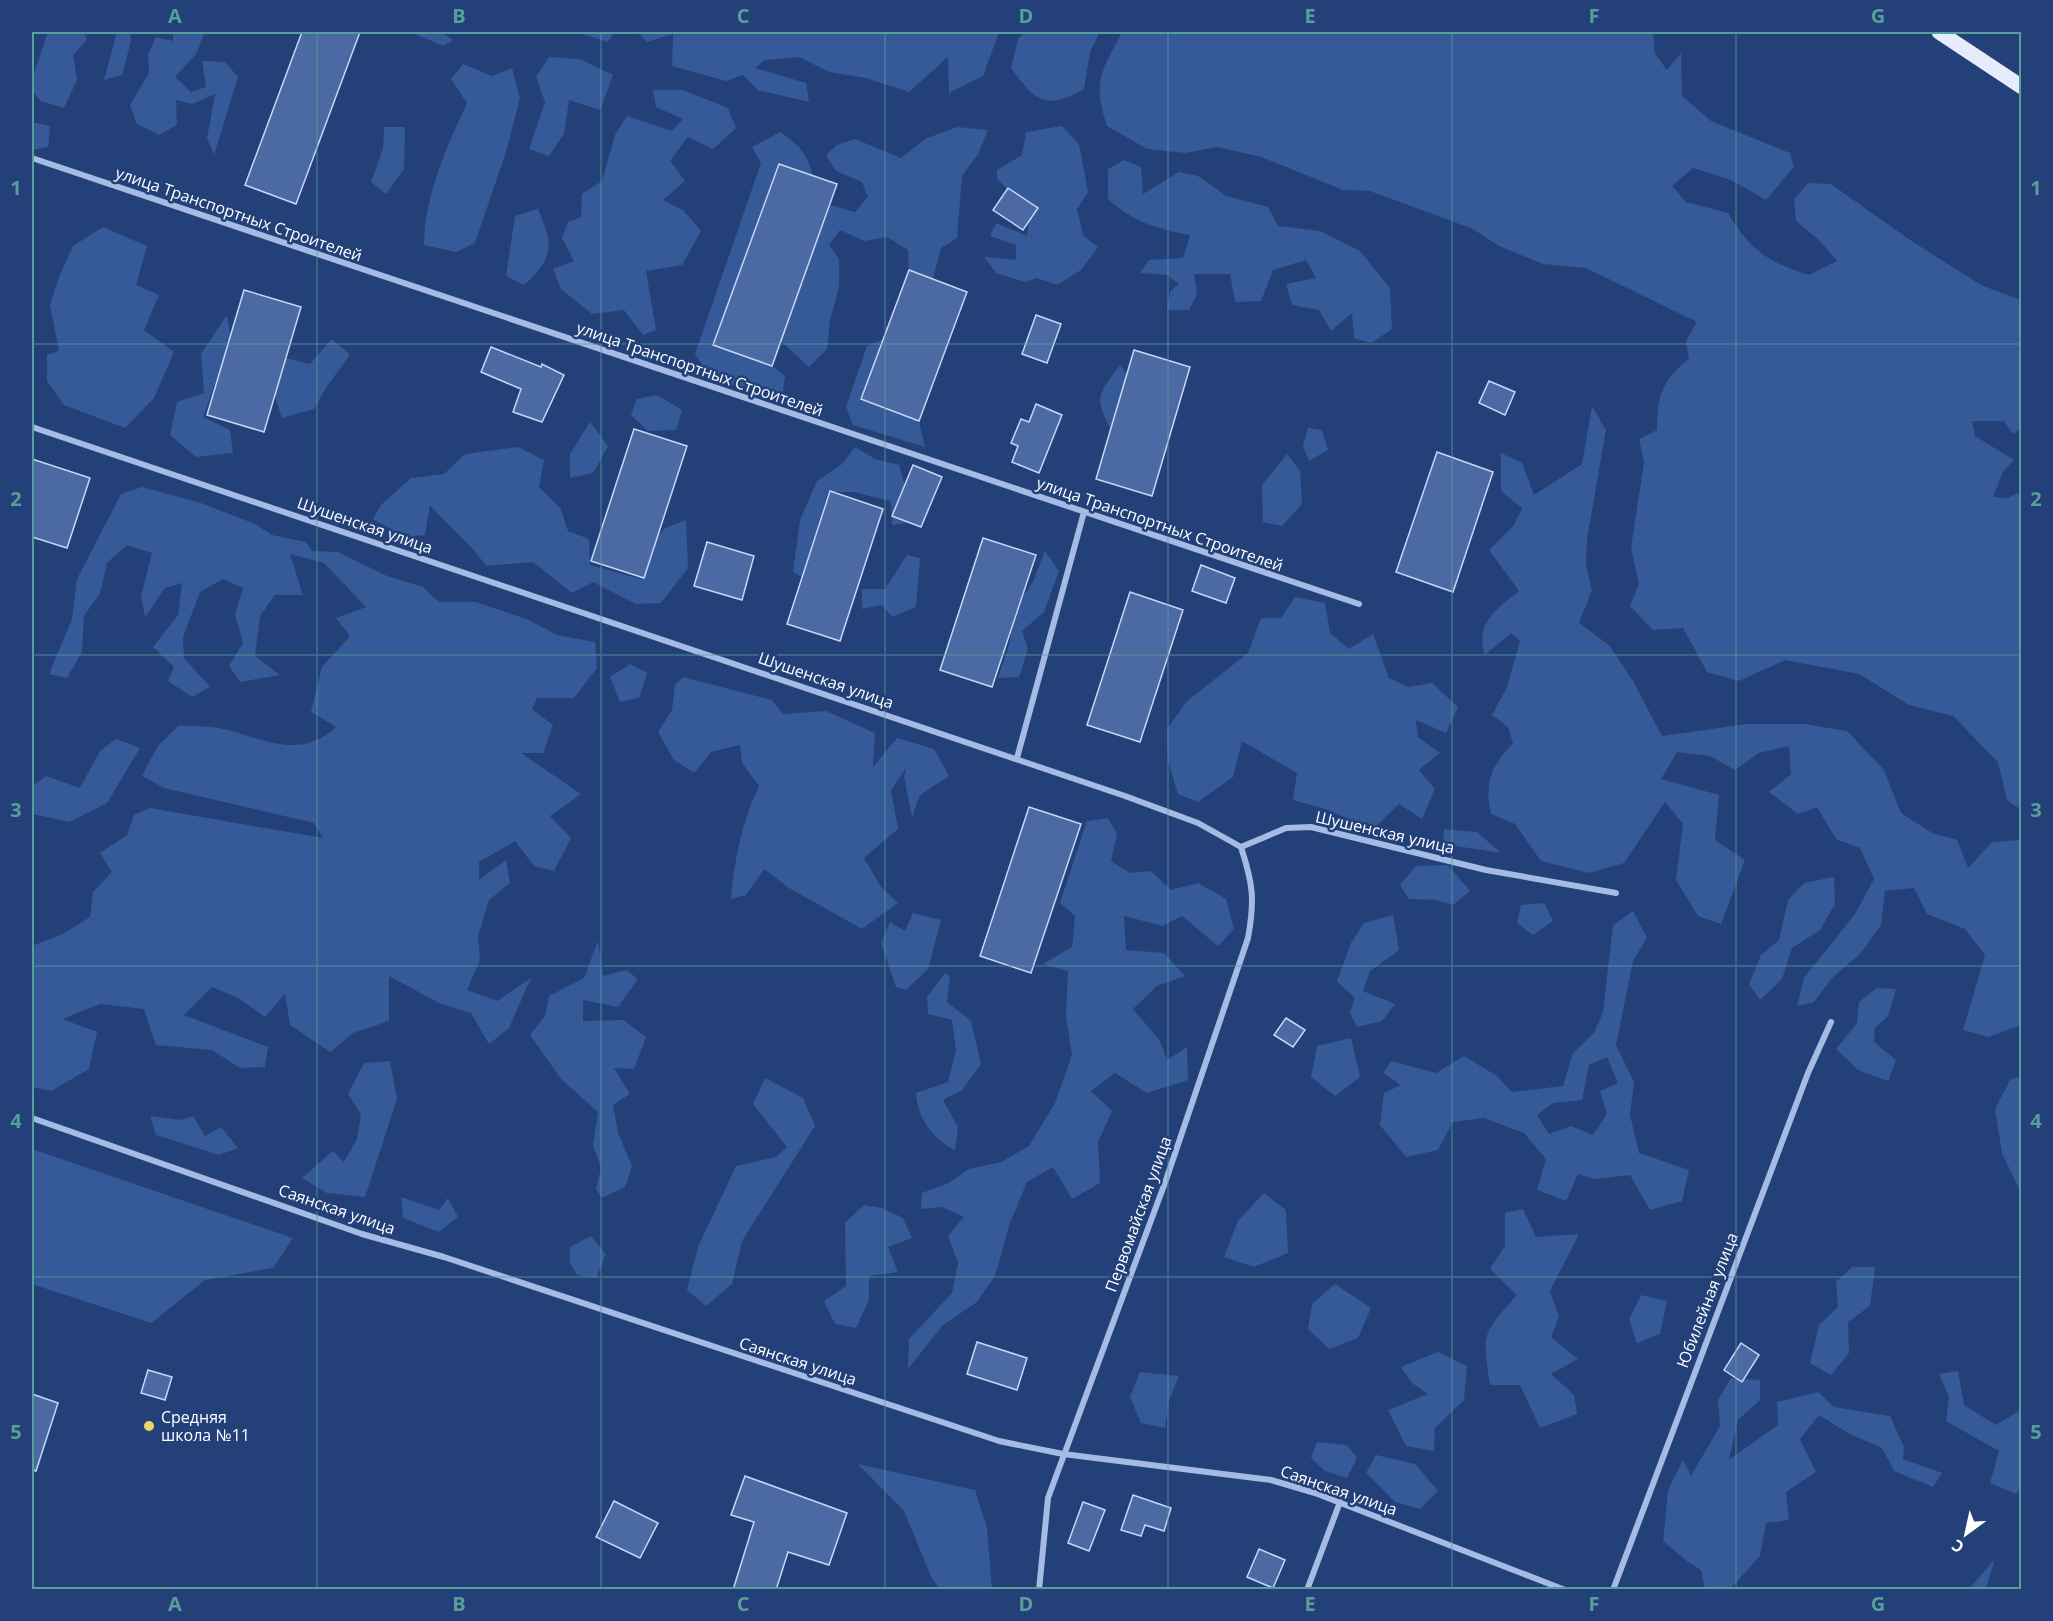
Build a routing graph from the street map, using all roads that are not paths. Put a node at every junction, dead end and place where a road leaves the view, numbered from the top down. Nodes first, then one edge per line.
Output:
1 (1938, 32) edge
2 (2022, 87) edge
3 (32, 158) edge
4 (32, 427) edge
5 (1084, 512) junction
6 (1359, 604) dead end
7 (1017, 758) junction
8 (1241, 847) junction
9 (1616, 893) dead end
10 (1831, 1022) dead end
11 (32, 1118) edge
12 (1063, 1454) junction
13 (1340, 1502) junction
14 (1039, 1590) edge
15 (1307, 1590) edge
16 (1565, 1590) edge
17 (1613, 1590) edge

1 - 2 main road
3 - 5 street, улица Транспортных Строителей
4 - 7 street, Шушенская улица
5 - 6 street, улица Транспортных Строителей
5 - 7 street
7 - 8 street, Шушенская улица
8 - 9 street, Шушенская улица
8 - 12 street, Первомайская улица
10 - 17 street, Юбилейная улица
11 - 12 street, Саянская улица
12 - 13 street, Саянская улица
12 - 14 street, Первомайская улица
13 - 15 street
13 - 16 street, Саянская улица

